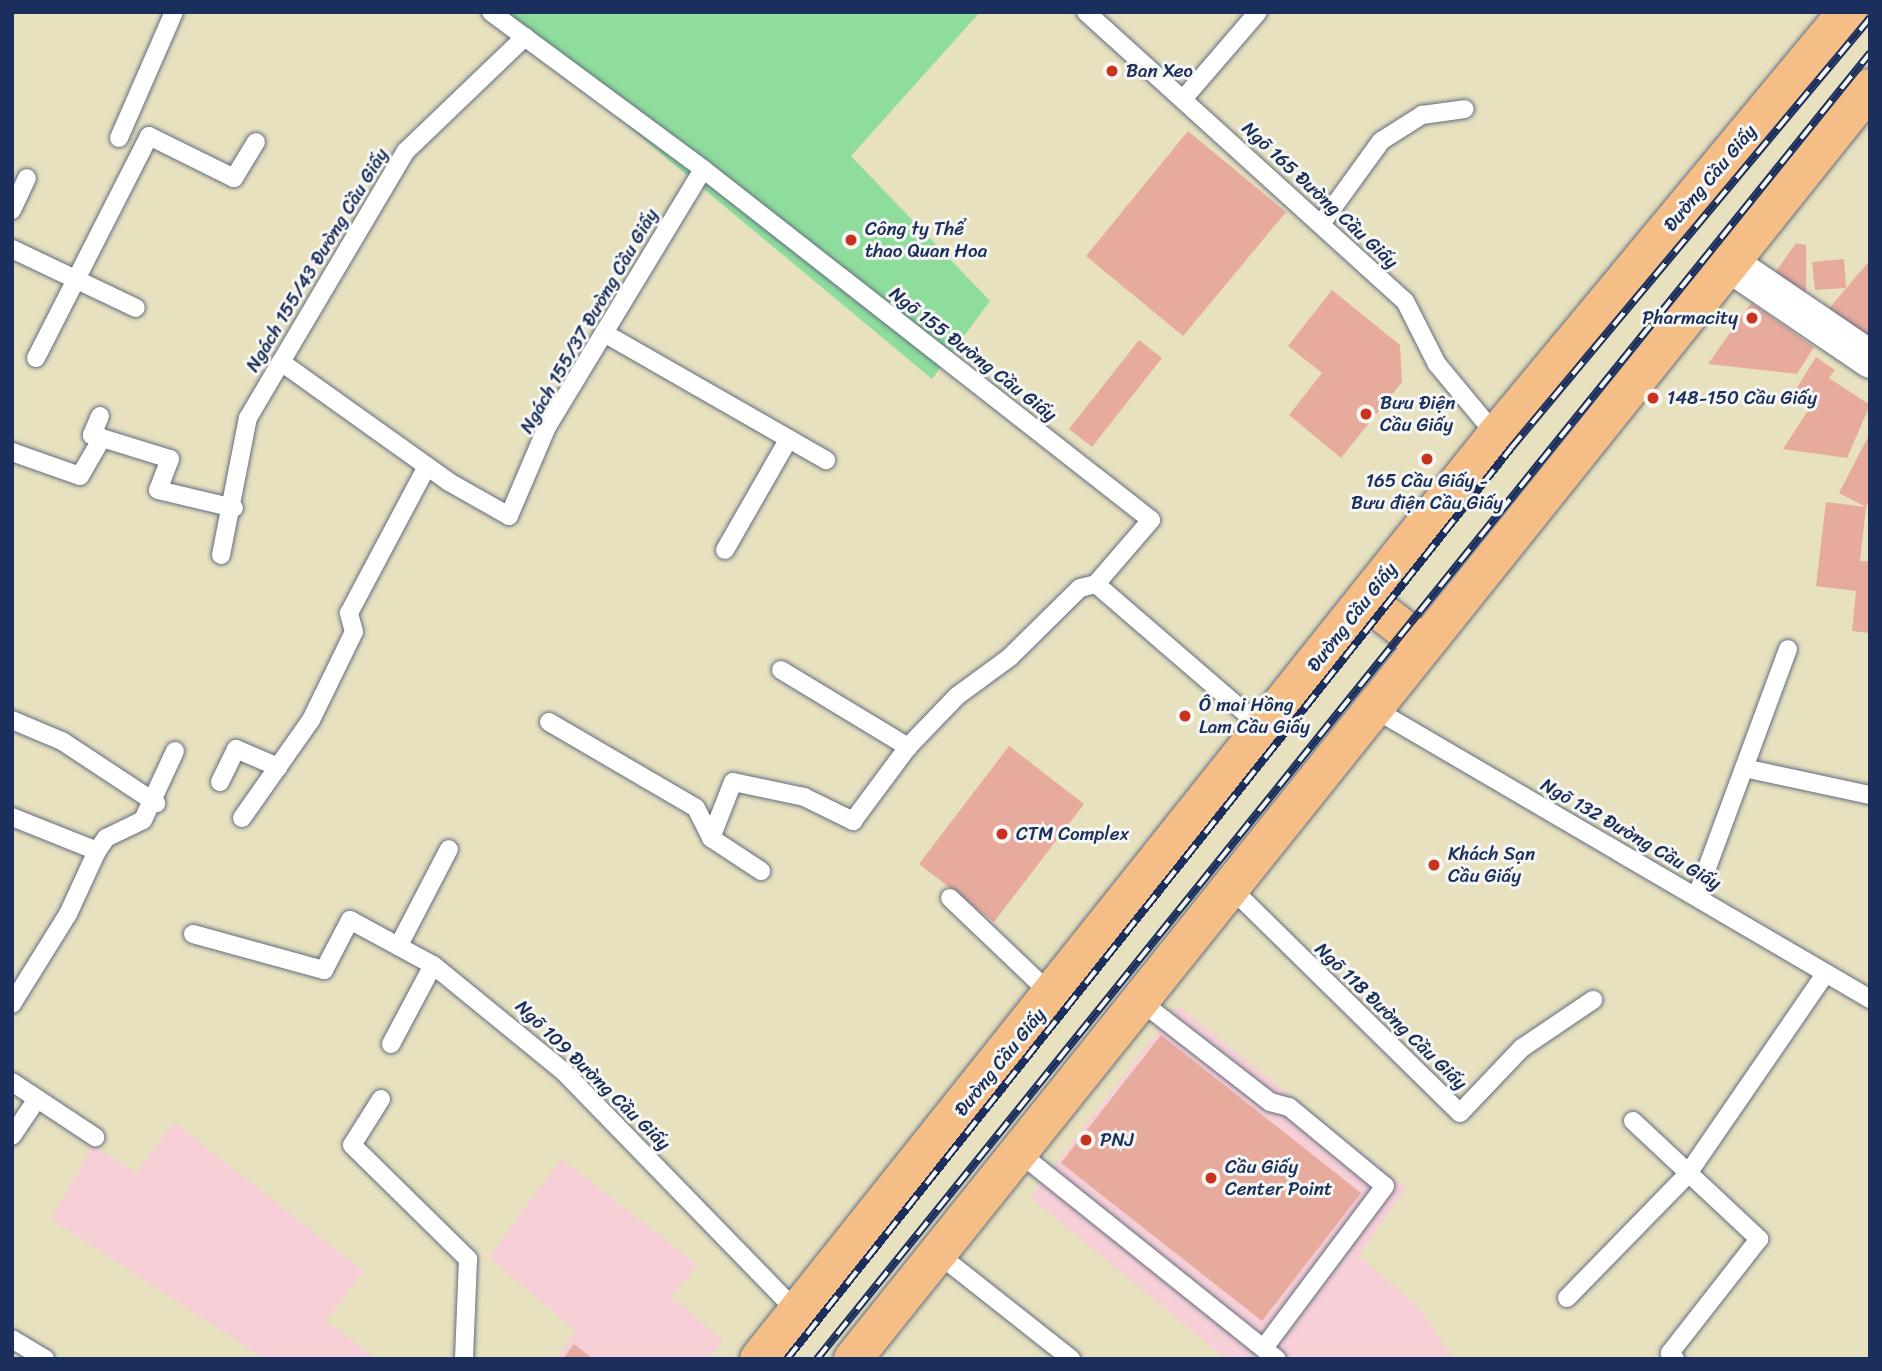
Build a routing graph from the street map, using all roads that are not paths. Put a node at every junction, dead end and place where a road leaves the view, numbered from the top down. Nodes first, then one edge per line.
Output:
1 (174, 12) edge
2 (491, 12) edge
3 (1086, 12) edge
4 (1258, 12) edge
5 (1847, 12) edge
6 (525, 37) junction
7 (1870, 88) edge
8 (1184, 98) junction
9 (1465, 109) dead end
10 (119, 138) dead end
11 (256, 142) dead end
12 (703, 169) junction
13 (27, 178) dead end
14 (12, 210) edge
15 (1321, 224) junction
16 (12, 249) edge
17 (1729, 263) junction
18 (73, 280) junction
19 (136, 308) dead end
20 (604, 334) junction
21 (36, 358) dead end
22 (1870, 359) edge
23 (281, 362) junction
24 (100, 416) dead end
25 (1496, 435) junction
26 (102, 438) junction
27 (788, 440) junction
28 (12, 452) edge
29 (826, 460) dead end
30 (427, 466) junction
31 (234, 508) junction
32 (725, 550) dead end
33 (221, 555) dead end
34 (1096, 584) junction
35 (1366, 600) junction
36 (1421, 643) junction
37 (1788, 649) dead end
38 (780, 670) dead end
39 (1371, 706) junction
40 (12, 720) edge
41 (549, 722) dead end
42 (1264, 729) junction
43 (908, 747) junction
44 (175, 751) dead end
45 (278, 767) junction
46 (1744, 768) junction
47 (220, 782) dead end
48 (1870, 795) edge
49 (156, 803) junction
50 (12, 817) edge
51 (242, 818) dead end
52 (711, 838) junction
53 (449, 849) dead end
54 (97, 852) junction
55 (761, 871) dead end
56 (1228, 885) junction
57 (1697, 895) junction
58 (950, 898) dead end
59 (193, 934) dead end
60 (399, 945) junction
61 (433, 965) junction
62 (1826, 972) junction
63 (1053, 996) junction
64 (1870, 999) edge
65 (1139, 1000) junction
66 (1593, 1000) dead end
67 (12, 1004) edge
68 (391, 1044) dead end
69 (12, 1082) edge
70 (37, 1099) junction
71 (381, 1099) dead end
72 (1633, 1121) dead end
73 (12, 1136) edge
74 (95, 1137) dead end
75 (1017, 1151) junction
76 (1687, 1175) junction
77 (937, 1252) junction
78 (1567, 1298) dead end
79 (797, 1312) junction
80 (12, 1339) edge
81 (1270, 1353) edge
82 (45, 1359) edge
83 (464, 1359) edge
84 (759, 1359) edge
85 (853, 1359) edge
86 (1071, 1359) edge
87 (1675, 1359) edge

1 - 10 lane
2 - 6 lane, Ngõ 155 Đường Cầu Giấy
3 - 8 lane, Ngõ 165 Đường Cầu Giấy
4 - 8 lane
5 - 25 main road, Đường Cầu Giấy
6 - 12 lane, Ngõ 155 Đường Cầu Giấy
6 - 23 lane, Ngách 155/43 Đường Cầu Giấy
7 - 17 main road
8 - 15 lane, Ngõ 165 Đường Cầu Giấy
9 - 15 lane
11 - 18 lane
12 - 20 lane, Ngách 155/37 Đường Cầu Giấy
12 - 34 lane, Ngõ 155 Đường Cầu Giấy
13 - 14 lane
15 - 25 lane, Ngõ 165 Đường Cầu Giấy
16 - 18 lane
17 - 22 street
17 - 36 main road
18 - 19 lane
18 - 21 lane
20 - 27 lane
20 - 30 lane, Ngách 155/37 Đường Cầu Giấy
23 - 30 lane, Ngách 155/37 Đường Cầu Giấy
23 - 31 lane, Ngách 155/43 Đường Cầu Giấy
24 - 26 lane
25 - 35 main road, Đường Cầu Giấy
26 - 28 lane
26 - 31 lane
27 - 29 lane
27 - 32 lane
30 - 45 lane
31 - 33 lane, Ngách 155/43 Đường Cầu Giấy
34 - 42 lane
34 - 43 lane
35 - 36 main road
35 - 42 main road, Đường Cầu Giấy
36 - 39 main road
37 - 46 lane
38 - 43 lane
39 - 56 main road
39 - 57 lane, Ngõ 132 Đường Cầu Giấy
40 - 49 lane
41 - 52 lane
42 - 63 main road, Đường Cầu Giấy
43 - 52 lane
44 - 49 lane
45 - 47 lane
45 - 51 lane
46 - 48 lane
46 - 57 lane
49 - 54 lane
50 - 54 lane
52 - 55 lane
53 - 60 lane
54 - 67 lane
56 - 65 main road
56 - 66 lane, Ngõ 118 Đường Cầu Giấy
57 - 62 lane, Ngõ 132 Đường Cầu Giấy
58 - 63 lane
59 - 60 lane, Ngõ 109 Đường Cầu Giấy
60 - 61 lane, Ngõ 109 Đường Cầu Giấy
61 - 68 lane
61 - 79 lane, Ngõ 109 Đường Cầu Giấy
62 - 64 lane, Ngõ 132 Đường Cầu Giấy
62 - 76 lane
63 - 79 main road, Đường Cầu Giấy
65 - 75 main road
65 - 81 lane
69 - 70 lane
70 - 73 lane
70 - 74 lane
71 - 83 lane
72 - 76 lane
75 - 77 main road
75 - 81 lane
76 - 78 lane
76 - 87 lane
77 - 85 main road
77 - 86 lane
79 - 84 main road, Đường Cầu Giấy
80 - 82 lane

